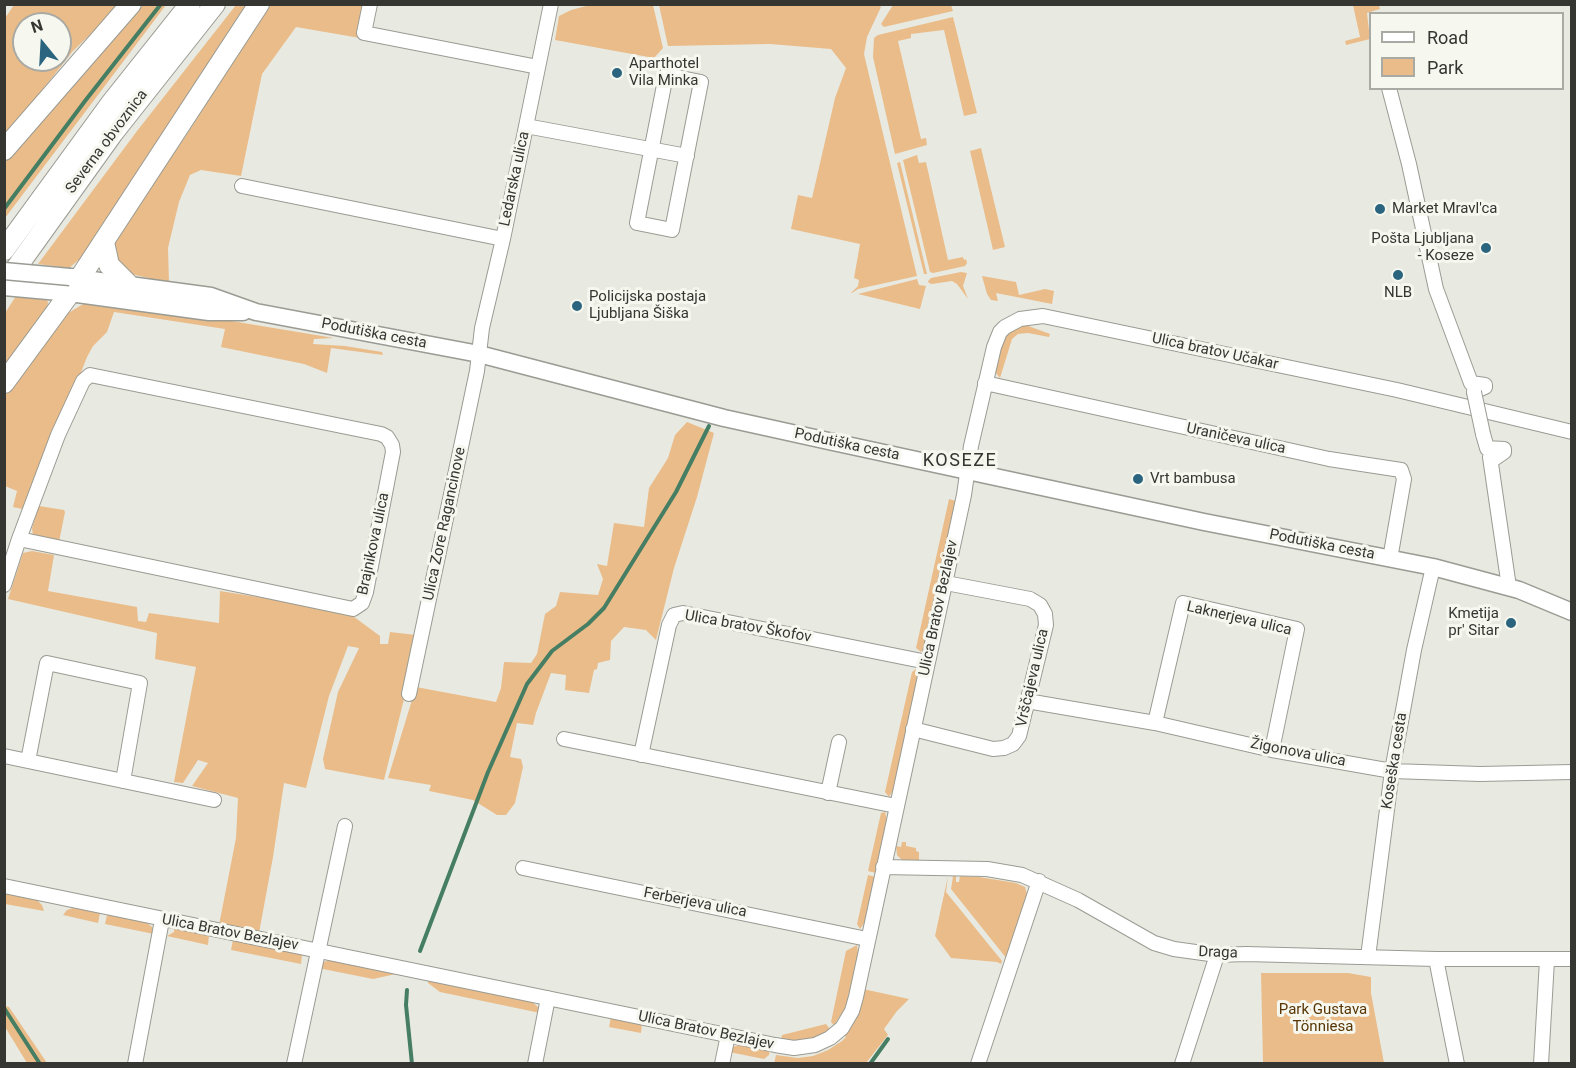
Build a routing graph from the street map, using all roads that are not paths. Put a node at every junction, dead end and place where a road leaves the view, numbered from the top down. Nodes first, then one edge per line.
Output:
1 (131, 4) edge
2 (190, 4) edge
3 (215, 4) edge
4 (259, 4) edge
5 (370, 4) edge
6 (551, 4) edge
7 (538, 67) junction
8 (1390, 90) edge
9 (526, 126) junction
10 (4, 150) edge
11 (651, 150) junction
12 (687, 156) junction
13 (242, 186) dead end
14 (503, 239) junction
15 (104, 242) junction
16 (4, 250) edge
17 (4, 271) edge
18 (128, 284) junction
19 (70, 285) junction
20 (4, 286) edge
21 (256, 312) junction
22 (479, 354) junction
23 (4, 383) edge
24 (985, 383) junction
25 (1572, 432) edge
26 (967, 471) junction
27 (20, 540) junction
28 (1390, 559) junction
29 (1433, 567) junction
30 (946, 583) junction
31 (4, 585) edge
32 (1509, 587) junction
33 (1572, 612) edge
34 (927, 662) junction
35 (409, 694) dead end
36 (1027, 701) junction
37 (1155, 723) junction
38 (913, 729) junction
39 (564, 739) dead end
40 (839, 742) dead end
41 (1272, 750) junction
42 (641, 755) junction
43 (4, 756) edge
44 (28, 761) junction
45 (1392, 771) junction
46 (1572, 772) edge
47 (123, 781) junction
48 (828, 792) junction
49 (214, 800) dead end
50 (896, 806) junction
51 (345, 826) dead end
52 (883, 867) junction
53 (524, 868) dead end
54 (1039, 881) junction
55 (4, 886) edge
56 (162, 920) junction
57 (867, 939) junction
58 (318, 951) junction
59 (1217, 955) junction
60 (1368, 957) junction
61 (1436, 959) junction
62 (1572, 959) edge
63 (1547, 960) junction
64 (548, 998) junction
65 (728, 1035) junction
66 (982, 1063) edge
67 (135, 1064) edge
68 (294, 1064) edge
69 (535, 1064) edge
70 (722, 1064) edge
71 (1182, 1064) edge
72 (1456, 1064) edge
73 (1541, 1064) edge

1 - 10 highway
2 - 16 highway, Severna obvoznica
3 - 20 highway, Severna obvoznica
4 - 15 highway
5 - 7 street
6 - 7 street, Ledarska ulica
7 - 9 street, Ledarska ulica
8 - 32 street, bridge
9 - 11 street
9 - 14 street, Ledarska ulica
11 - 12 street
11 - 12 street
11 - 12 street
13 - 14 street
14 - 22 street, Ledarska ulica
15 - 18 highway
15 - 19 highway
17 - 19 main road, Podutiška cesta, bridge
18 - 19 main road, Podutiška cesta
18 - 21 main road, Podutiška cesta
19 - 20 main road, Podutiška cesta
19 - 21 main road, Podutiška cesta
19 - 23 highway
21 - 22 main road, Podutiška cesta
22 - 26 main road, Podutiška cesta
22 - 35 street, Ulica Zore Ragancinove
24 - 25 street, Ulica bratov Učakar
24 - 26 street, Ulica bratov Učakar
24 - 28 street, Uraničeva ulica
26 - 28 main road, Podutiška cesta
26 - 30 street, Ulica Bratov Bezlajev
27 - 27 street, Brajnikova ulica
27 - 31 street
28 - 29 main road, Podutiška cesta
29 - 32 main road, Podutiška cesta
29 - 45 street, Koseška cesta
30 - 34 street, Ulica Bratov Bezlajev
30 - 36 street, Vrščajeva ulica
32 - 33 main road, Podutiška cesta
34 - 38 street, Ulica Bratov Bezlajev
34 - 42 street, Ulica bratov Škofov
36 - 37 street, Žigonova ulica
36 - 38 street, Vrščajeva ulica
37 - 41 street, Žigonova ulica
37 - 41 street, Laknerjeva ulica
38 - 50 street, Ulica Bratov Bezlajev
39 - 42 street
40 - 48 street
41 - 45 street, Žigonova ulica
42 - 48 street
43 - 44 street
44 - 47 street
44 - 47 street
45 - 46 street, Žigonova ulica
45 - 60 street, Koseška cesta
47 - 49 street
48 - 50 street
50 - 52 street, Ulica Bratov Bezlajev
51 - 58 street
52 - 54 street, Draga
52 - 57 street, Ulica Bratov Bezlajev
53 - 57 street, Ferberjeva ulica
54 - 59 street, Draga
54 - 66 street
55 - 56 street, Ulica Bratov Bezlajev
56 - 58 street, Ulica Bratov Bezlajev
56 - 67 street
57 - 65 street, Ulica Bratov Bezlajev
58 - 64 street, Ulica Bratov Bezlajev
58 - 68 street
59 - 60 street, Draga
59 - 71 street
60 - 61 street, Draga
61 - 63 street, Draga
61 - 72 street
62 - 63 street, Draga
63 - 73 street
64 - 65 street, Ulica Bratov Bezlajev
64 - 69 street
65 - 70 street

